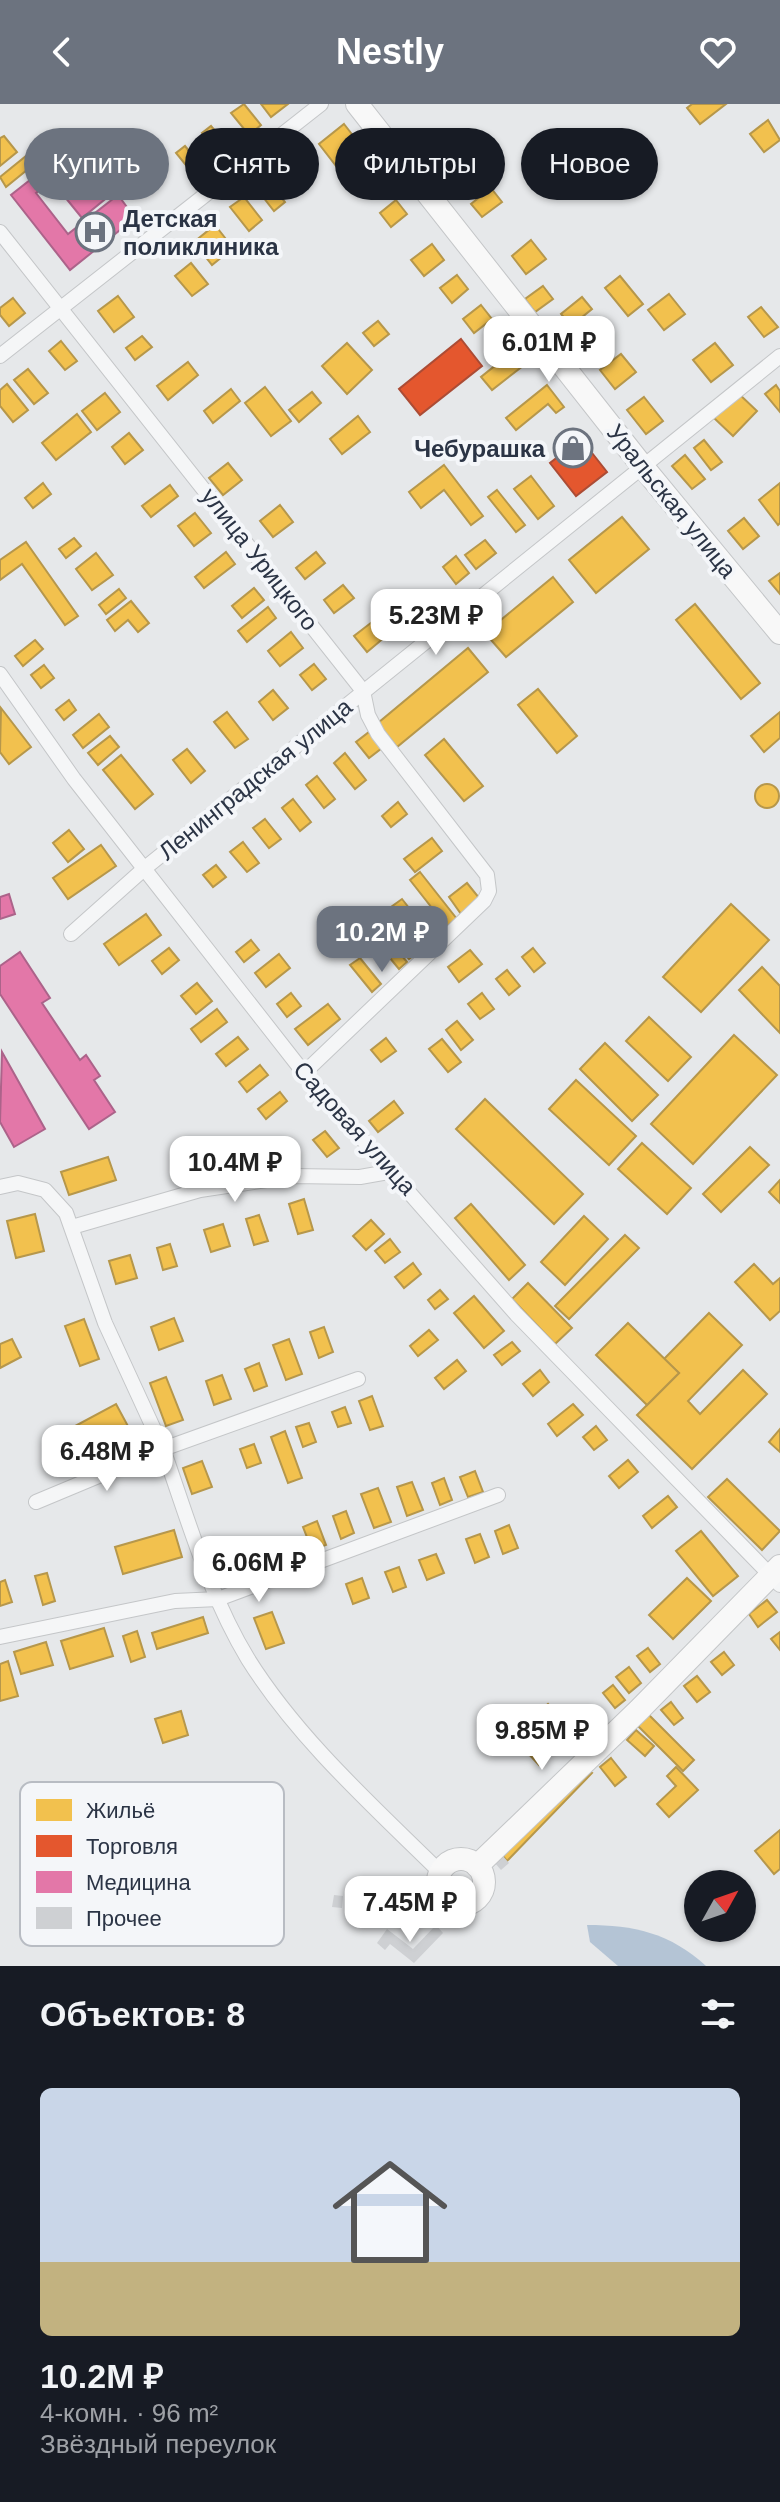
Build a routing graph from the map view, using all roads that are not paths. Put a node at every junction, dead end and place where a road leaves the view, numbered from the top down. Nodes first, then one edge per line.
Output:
1 (321, 104) edge
2 (357, 104) edge
3 (0, 232) edge
4 (62, 306) junction
5 (0, 356) edge
6 (780, 356) edge
7 (643, 467) junction
8 (780, 633) edge
9 (0, 674) edge
10 (363, 691) junction
11 (145, 868) junction
12 (71, 934) dead end
13 (304, 1073) junction
14 (394, 1171) junction
15 (0, 1187) edge
16 (72, 1227) junction
17 (358, 1379) dead end
18 (163, 1449) junction
19 (498, 1495) dead end
20 (36, 1502) dead end
21 (777, 1575) edge
22 (218, 1599) junction
23 (0, 1637) edge
24 (477, 1866) junction
25 (440, 1872) junction

1 - 4 street
2 - 7 street, Уральская улица
3 - 4 street, улица Урицкого
4 - 5 street
4 - 10 street, улица Урицкого
6 - 7 street, Ленинградская улица
7 - 8 street, Уральская улица
7 - 10 street, Ленинградская улица
9 - 11 street, Садовая улица
10 - 11 street, Ленинградская улица
10 - 13 street, улица Урицкого
11 - 12 street, Ленинградская улица
11 - 13 street, Садовая улица
13 - 14 street, Садовая улица
14 - 16 street
14 - 21 street, Садовая улица
15 - 16 street
16 - 18 street
17 - 18 street
18 - 20 street
18 - 22 street
19 - 22 street
21 - 24 street
22 - 23 street
22 - 25 street
24 - 25 street
24 - 25 street

